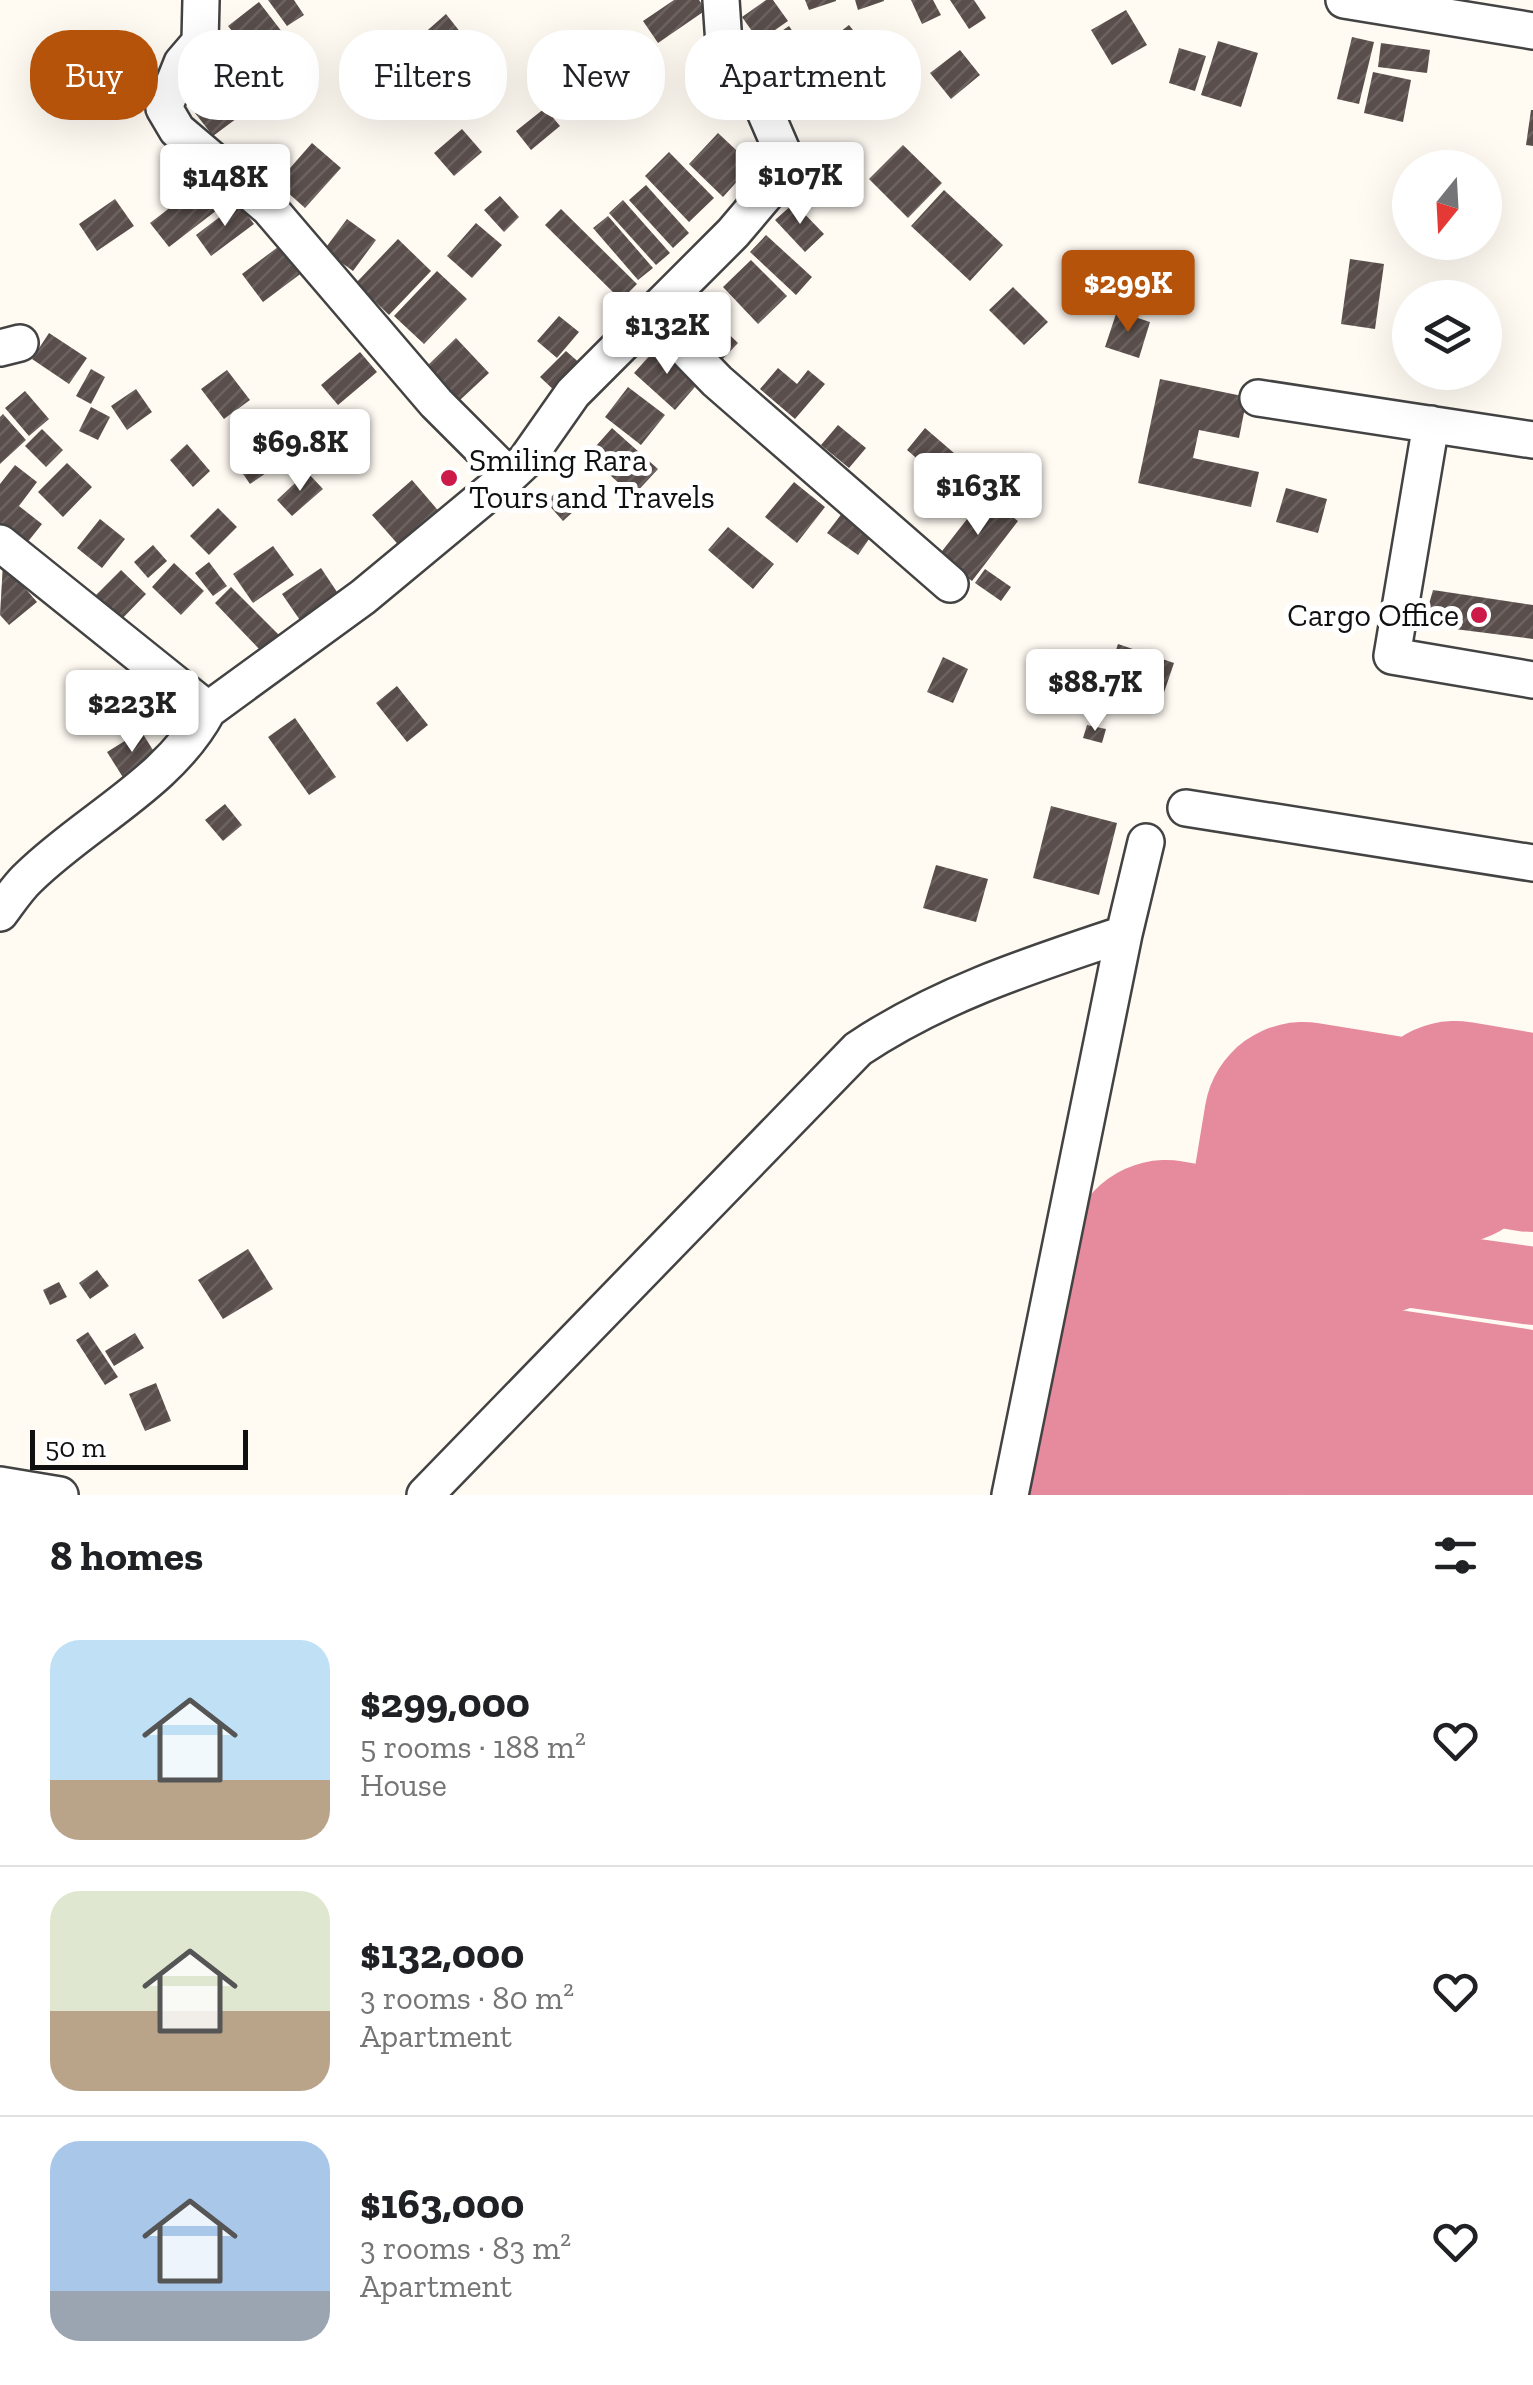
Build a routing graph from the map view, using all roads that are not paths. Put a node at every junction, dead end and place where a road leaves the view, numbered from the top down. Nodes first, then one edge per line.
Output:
1 (201, 0) edge
2 (721, 0) edge
3 (1344, 0) edge
4 (1474, 11) edge
5 (1533, 31) edge
6 (652, 314) junction
7 (1258, 398) dead end
8 (1431, 424) junction
9 (1533, 440) edge
10 (509, 476) junction
11 (0, 543) edge
12 (950, 584) dead end
13 (1533, 680) edge
14 (208, 710) junction
15 (1186, 808) dead end
16 (1146, 842) dead end
17 (1533, 863) edge
18 (0, 913) edge
19 (1124, 934) junction
20 (0, 1484) edge
21 (60, 1495) edge
22 (425, 1495) edge
23 (1010, 1495) edge

1 - 10 street
2 - 6 street
3 - 4 street
4 - 5 street
6 - 10 street
6 - 12 street
7 - 8 street
8 - 9 street
8 - 13 street
10 - 14 street
11 - 14 street
14 - 18 street
15 - 17 street
16 - 19 street
19 - 22 street
19 - 23 street
20 - 21 street

